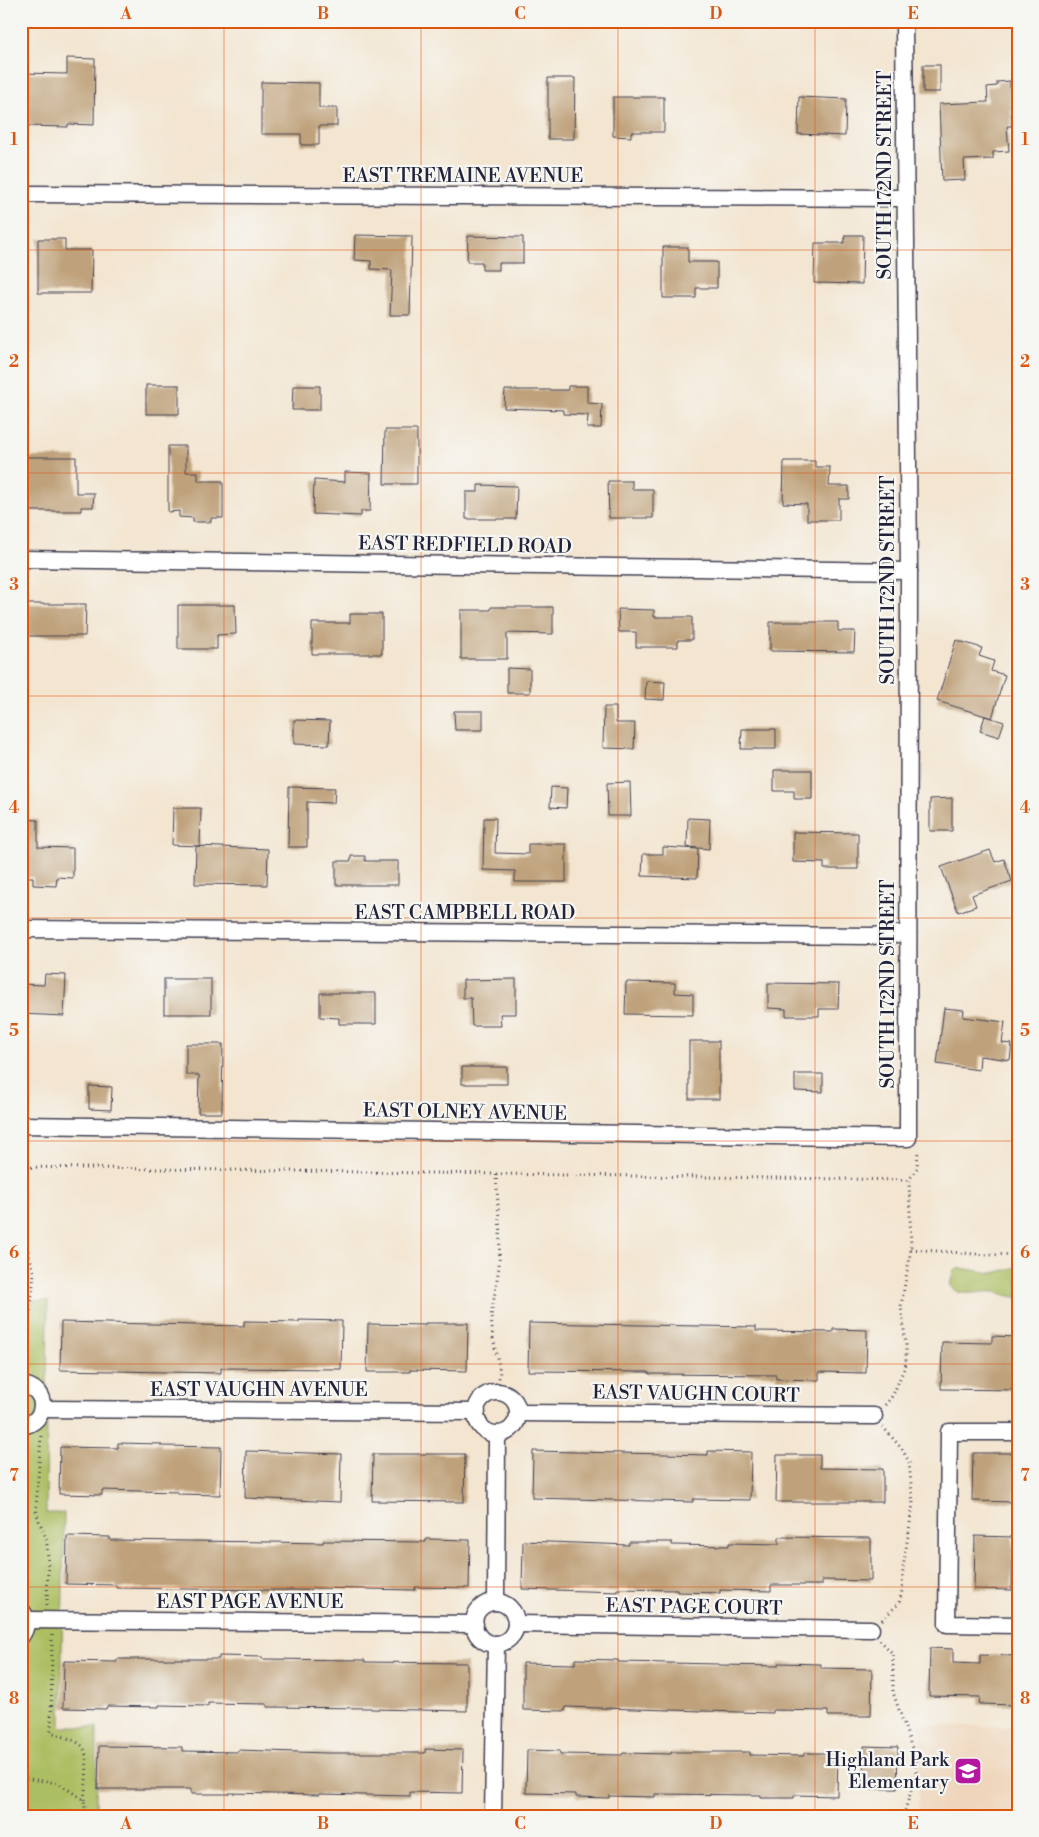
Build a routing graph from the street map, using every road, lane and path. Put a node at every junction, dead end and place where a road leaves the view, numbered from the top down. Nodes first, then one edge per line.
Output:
1 (904, 21) edge
2 (21, 194) edge
3 (905, 198) junction
4 (21, 559) edge
5 (909, 571) junction
6 (21, 929) edge
7 (908, 934) junction
8 (21, 1125) edge
9 (908, 1138) joint
10 (21, 1167) edge
11 (496, 1174) junction
12 (21, 1226) edge
13 (910, 1249) junction
14 (1018, 1254) edge
15 (21, 1356) edge
16 (21, 1385) edge
17 (496, 1392) junction
18 (42, 1409) junction
19 (477, 1412) junction
20 (518, 1413) junction
21 (874, 1416) junction
22 (21, 1426) edge
23 (1018, 1432) edge
24 (497, 1434) junction
25 (496, 1602) junction
26 (24, 1615) edge
27 (474, 1624) junction
28 (516, 1624) junction
29 (1018, 1625) edge
30 (871, 1629) junction
31 (21, 1636) edge
32 (496, 1644) junction
33 (21, 1778) edge
34 (86, 1816) edge
35 (493, 1816) edge
36 (898, 1816) edge

1 - 3 street, SOUTH 172ND STREET
2 - 3 street, EAST TREMAINE AVENUE
3 - 5 street, SOUTH 172ND STREET
4 - 5 street, EAST REDFIELD ROAD
5 - 7 street, SOUTH 172ND STREET
6 - 7 street, EAST CAMPBELL ROAD
7 - 9 street, SOUTH 172ND STREET
8 - 9 street, EAST OLNEY AVENUE
10 - 11 path
11 - 13 path
11 - 17 path
12 - 15 path
13 - 14 path
13 - 21 path
16 - 18 street
17 - 19 street
17 - 20 street
18 - 19 street, EAST VAUGHN AVENUE
18 - 22 street
19 - 24 street
20 - 21 street, EAST VAUGHN COURT
20 - 24 street
21 - 30 path
23 - 29 street
24 - 25 street
25 - 27 street
25 - 28 street
26 - 27 street, EAST PAGE AVENUE
26 - 31 street
27 - 32 street
28 - 30 street, EAST PAGE COURT
28 - 32 street
30 - 36 path
32 - 35 street
33 - 34 path

